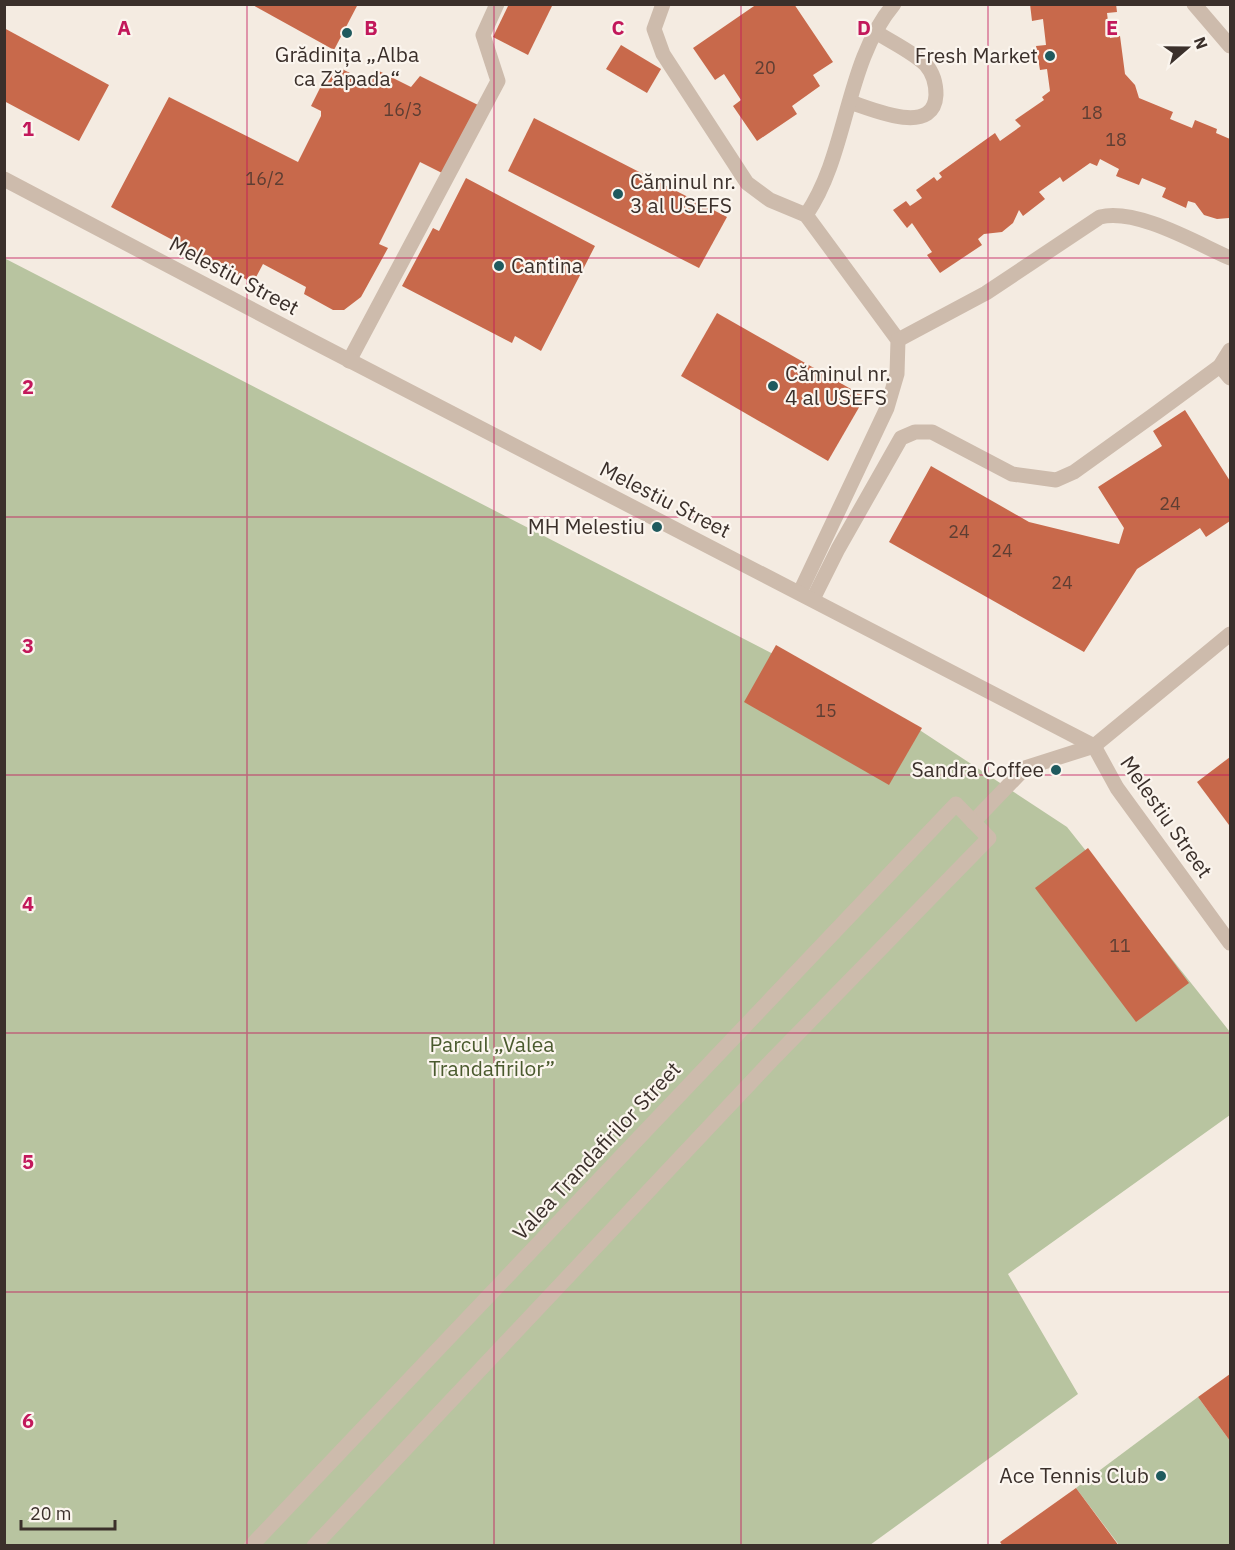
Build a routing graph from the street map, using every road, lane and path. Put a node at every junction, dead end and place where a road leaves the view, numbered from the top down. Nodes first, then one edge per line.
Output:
1 (497, 4) edge
2 (663, 4) edge
3 (894, 4) edge
4 (1194, 4) edge
5 (876, 32) junction
6 (1230, 46) edge
7 (850, 102) junction
8 (4, 179) edge
9 (806, 215) junction
10 (1230, 258) edge
11 (898, 340) junction
12 (1230, 350) edge
13 (350, 361) junction
14 (1220, 366) junction
15 (1230, 378) edge
16 (806, 596) junction
17 (1230, 634) edge
18 (1094, 746) junction
19 (974, 822) junction
20 (1230, 943) edge
21 (251, 1545) edge
22 (314, 1545) edge

1 - 13 street
2 - 9 street
3 - 5 street
4 - 6 street
5 - 7 street
5 - 7 street
7 - 9 street
8 - 13 street, Melestiu Street
9 - 11 street
10 - 11 street
11 - 16 street
12 - 14 street
13 - 16 street, Melestiu Street
14 - 15 street
14 - 16 street
16 - 18 street, Melestiu Street
17 - 18 street
18 - 19 street
18 - 20 street, Melestiu Street
19 - 21 street, Valea Trandafirilor Street
19 - 22 street

